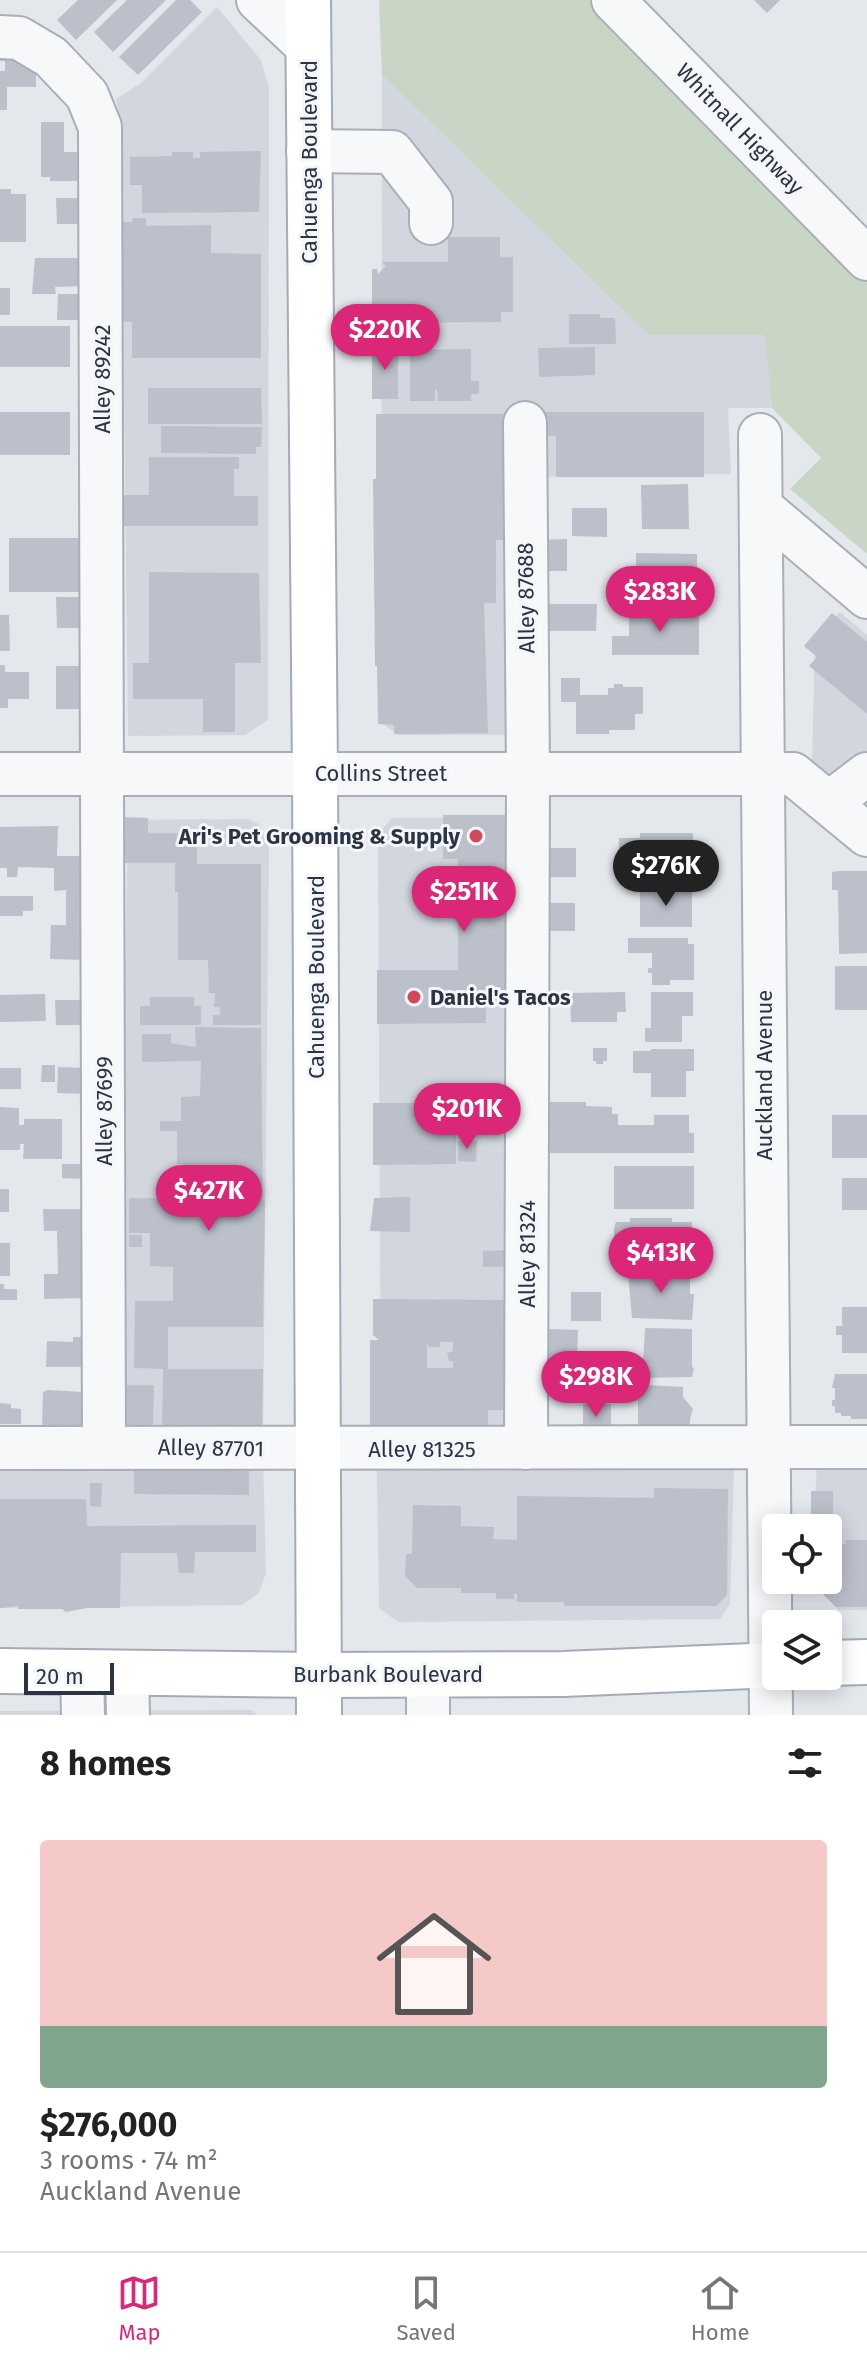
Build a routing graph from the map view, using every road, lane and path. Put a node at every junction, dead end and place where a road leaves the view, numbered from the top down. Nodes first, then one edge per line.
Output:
1 (258, 0) edge
2 (308, 0) edge
3 (613, 0) edge
4 (0, 37) edge
5 (308, 47) junction
6 (308, 151) junction
7 (431, 223) dead end
8 (867, 259) edge
9 (525, 423) dead end
10 (760, 435) dead end
11 (761, 507) junction
12 (867, 597) edge
13 (315, 773) junction
14 (528, 773) junction
15 (0, 774) edge
16 (104, 774) junction
17 (867, 774) edge
18 (762, 775) junction
19 (829, 803) junction
20 (867, 835) edge
21 (767, 1446) junction
22 (104, 1447) junction
23 (867, 1447) edge
24 (0, 1448) edge
25 (526, 1448) junction
26 (317, 1449) junction
27 (771, 1610) edge
28 (867, 1662) edge
29 (842, 1663) edge
30 (762, 1665) edge
31 (0, 1671) edge
32 (82, 1671) junction
33 (127, 1672) junction
34 (772, 1690) edge
35 (319, 1695) edge
36 (428, 1695) edge
37 (83, 1715) edge
38 (128, 1715) edge
39 (771, 1715) edge

1 - 5 street
2 - 5 main road, Cahuenga Boulevard
3 - 8 street, Whitnall Highway
4 - 16 street, Alley 89242
5 - 6 main road, Cahuenga Boulevard
6 - 7 street
6 - 13 main road, Cahuenga Boulevard
9 - 14 street, Alley 87688
10 - 11 street, Auckland Avenue
11 - 12 street
11 - 18 street, Auckland Avenue
13 - 14 street, Collins Street
13 - 16 street, Collins Street
13 - 26 main road, Cahuenga Boulevard
14 - 18 street, Collins Street
14 - 25 street, Alley 81324
15 - 16 street, Collins Street
16 - 22 street, Alley 87699
17 - 19 street
18 - 19 street, Collins Street
18 - 21 street, Auckland Avenue
19 - 20 street, Collins Street
21 - 23 street, Alley 81325
21 - 25 street, Alley 81325
21 - 27 street, Auckland Avenue
22 - 24 street, Alley 87701
22 - 26 street, Alley 87701
25 - 26 street, Alley 81325
26 - 35 main road, Cahuenga Boulevard
28 - 29 main road
30 - 36 main road, Burbank Boulevard
31 - 32 main road, Burbank Boulevard
32 - 33 main road, Burbank Boulevard
32 - 37 street
33 - 35 main road, Burbank Boulevard
33 - 38 street
34 - 39 street, Auckland Avenue
35 - 36 main road, Burbank Boulevard

